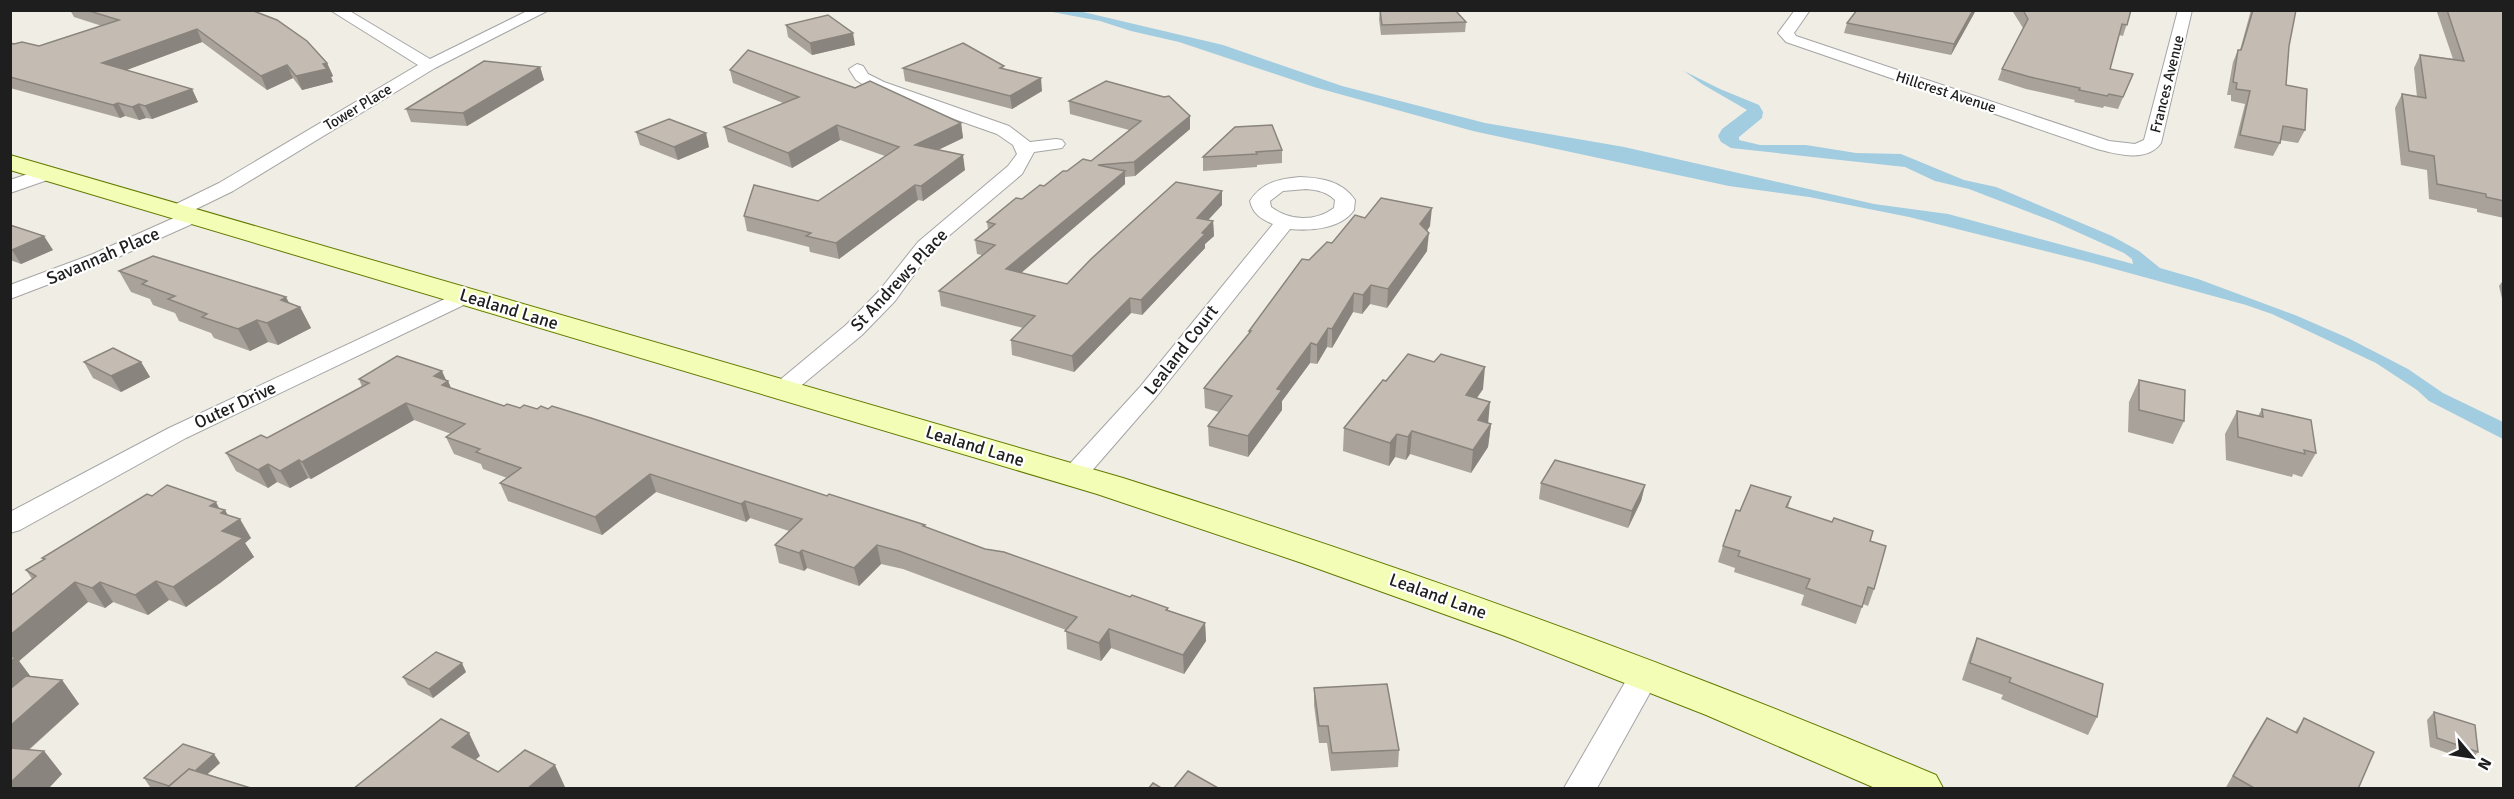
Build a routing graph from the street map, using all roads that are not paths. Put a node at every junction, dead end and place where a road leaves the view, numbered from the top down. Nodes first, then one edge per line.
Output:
1 (337, 10) edge
2 (542, 10) edge
3 (1803, 10) edge
4 (2185, 10) edge
5 (429, 65) junction
6 (857, 69) dead end
7 (1056, 144) dead end
8 (2103, 145) joint
9 (1025, 148) junction
10 (10, 162) edge
11 (49, 173) junction
12 (10, 187) edge
13 (186, 214) junction
14 (1286, 222) dead end
15 (10, 293) edge
16 (465, 296) junction
17 (783, 389) junction
18 (1074, 475) junction
19 (10, 524) edge
20 (1646, 673) junction
21 (1580, 789) edge
22 (1920, 789) edge

1 - 5 street
2 - 5 street, Tower Place
3 - 8 street, Hillcrest Avenue
4 - 8 street, Frances Avenue
5 - 13 street, Tower Place
6 - 9 street
7 - 9 street
9 - 17 street, St Andrews Place
10 - 11 street, Lealand Lane
11 - 12 street
11 - 13 street, Lealand Lane
13 - 15 street, Savannah Place
13 - 16 street, Lealand Lane
14 - 18 street, Lealand Court
16 - 17 street, Lealand Lane
16 - 19 street, Outer Drive
17 - 18 street, Lealand Lane
18 - 20 street, Lealand Lane
20 - 21 street
20 - 22 street, Lealand Lane

